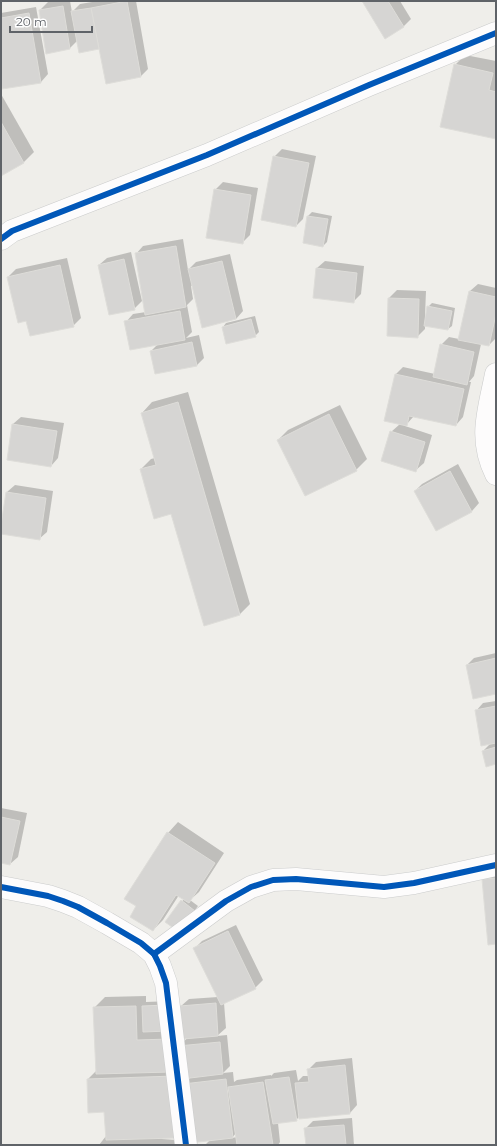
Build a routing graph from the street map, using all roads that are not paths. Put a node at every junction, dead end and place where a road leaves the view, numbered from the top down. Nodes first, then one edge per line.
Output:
1 (496, 33) edge
2 (1, 239) edge
3 (496, 374) edge
4 (496, 474) edge
5 (496, 865) edge
6 (1, 887) edge
7 (154, 954) junction
8 (186, 1145) edge

1 - 2 street
3 - 4 street
5 - 7 street
6 - 7 street
7 - 8 street

